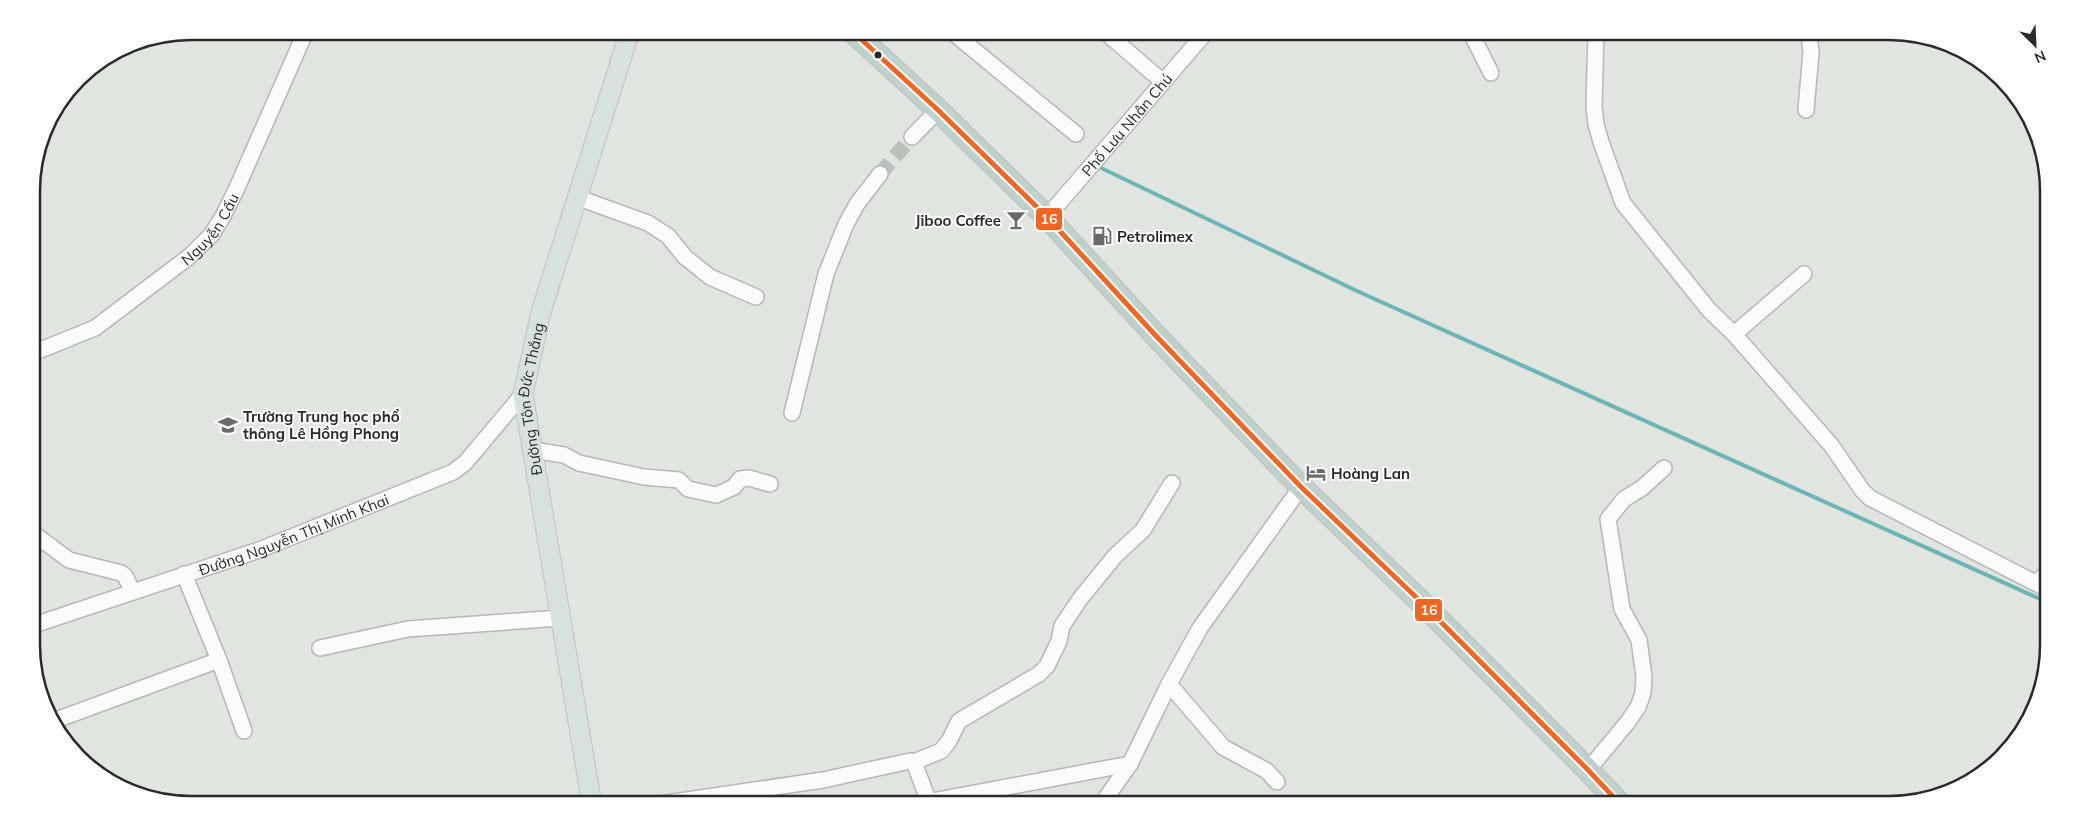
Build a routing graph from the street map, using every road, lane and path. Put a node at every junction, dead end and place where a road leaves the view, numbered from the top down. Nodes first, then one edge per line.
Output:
1 (302, 40) edge
2 (627, 40) edge
3 (862, 40) edge
4 (962, 40) edge
5 (1114, 40) edge
6 (1199, 40) edge
7 (1474, 40) edge
8 (1596, 40) edge
9 (1810, 40) edge
10 (1491, 73) dead end
11 (1163, 82) junction
12 (938, 110) junction
13 (1806, 110) dead end
14 (1076, 134) dead end
15 (912, 137) tunnel mouth
16 (880, 174) tunnel mouth
17 (576, 198) junction
18 (1047, 217) junction
19 (1804, 274) dead end
20 (756, 297) dead end
21 (1734, 334) junction
22 (40, 350) edge
23 (523, 394) junction
24 (792, 413) dead end
25 (533, 450) junction
26 (1664, 468) dead end
27 (1172, 483) dead end
28 (770, 484) dead end
29 (1301, 487) junction
30 (40, 538) edge
31 (184, 574) junction
32 (2040, 586) edge
33 (134, 592) junction
34 (560, 618) junction
35 (40, 623) edge
36 (320, 648) dead end
37 (219, 660) junction
38 (1169, 684) junction
39 (60, 719) edge
40 (244, 731) dead end
41 (914, 762) junction
42 (1130, 764) junction
43 (1588, 770) junction
44 (1278, 782) dead end
45 (590, 796) edge
46 (714, 796) edge
47 (927, 796) edge
48 (959, 796) edge
49 (1107, 796) edge
50 (1612, 796) edge

1 - 22 street, Nguyễn Cấu
2 - 17 main road, Đường Tôn Đức Thắng
3 - 12 highway
4 - 14 street
5 - 11 street
6 - 11 street, Phố Lưu Nhân Chú
7 - 10 street
8 - 21 street
9 - 13 street
11 - 18 street, Phố Lưu Nhân Chú
12 - 15 street
12 - 18 highway
16 - 24 street
17 - 20 street
17 - 23 main road, Đường Tôn Đức Thắng
18 - 29 highway
19 - 21 street
21 - 32 street
23 - 25 main road, Đường Tôn Đức Thắng
23 - 31 street, Đường Nguyễn Thị Minh Khai
25 - 28 street
25 - 34 main road, Đường Tôn Đức Thắng
26 - 43 street
27 - 41 street
29 - 38 street
29 - 43 highway
30 - 33 street
31 - 33 street, Đường Nguyễn Thị Minh Khai
31 - 37 street
33 - 35 street, Đường Nguyễn Thị Minh Khai
34 - 36 street
34 - 45 main road, Đường Tôn Đức Thắng
37 - 39 street
37 - 40 street
38 - 42 street
38 - 44 street
41 - 46 street
41 - 47 street
42 - 48 street
42 - 49 street
43 - 50 highway

